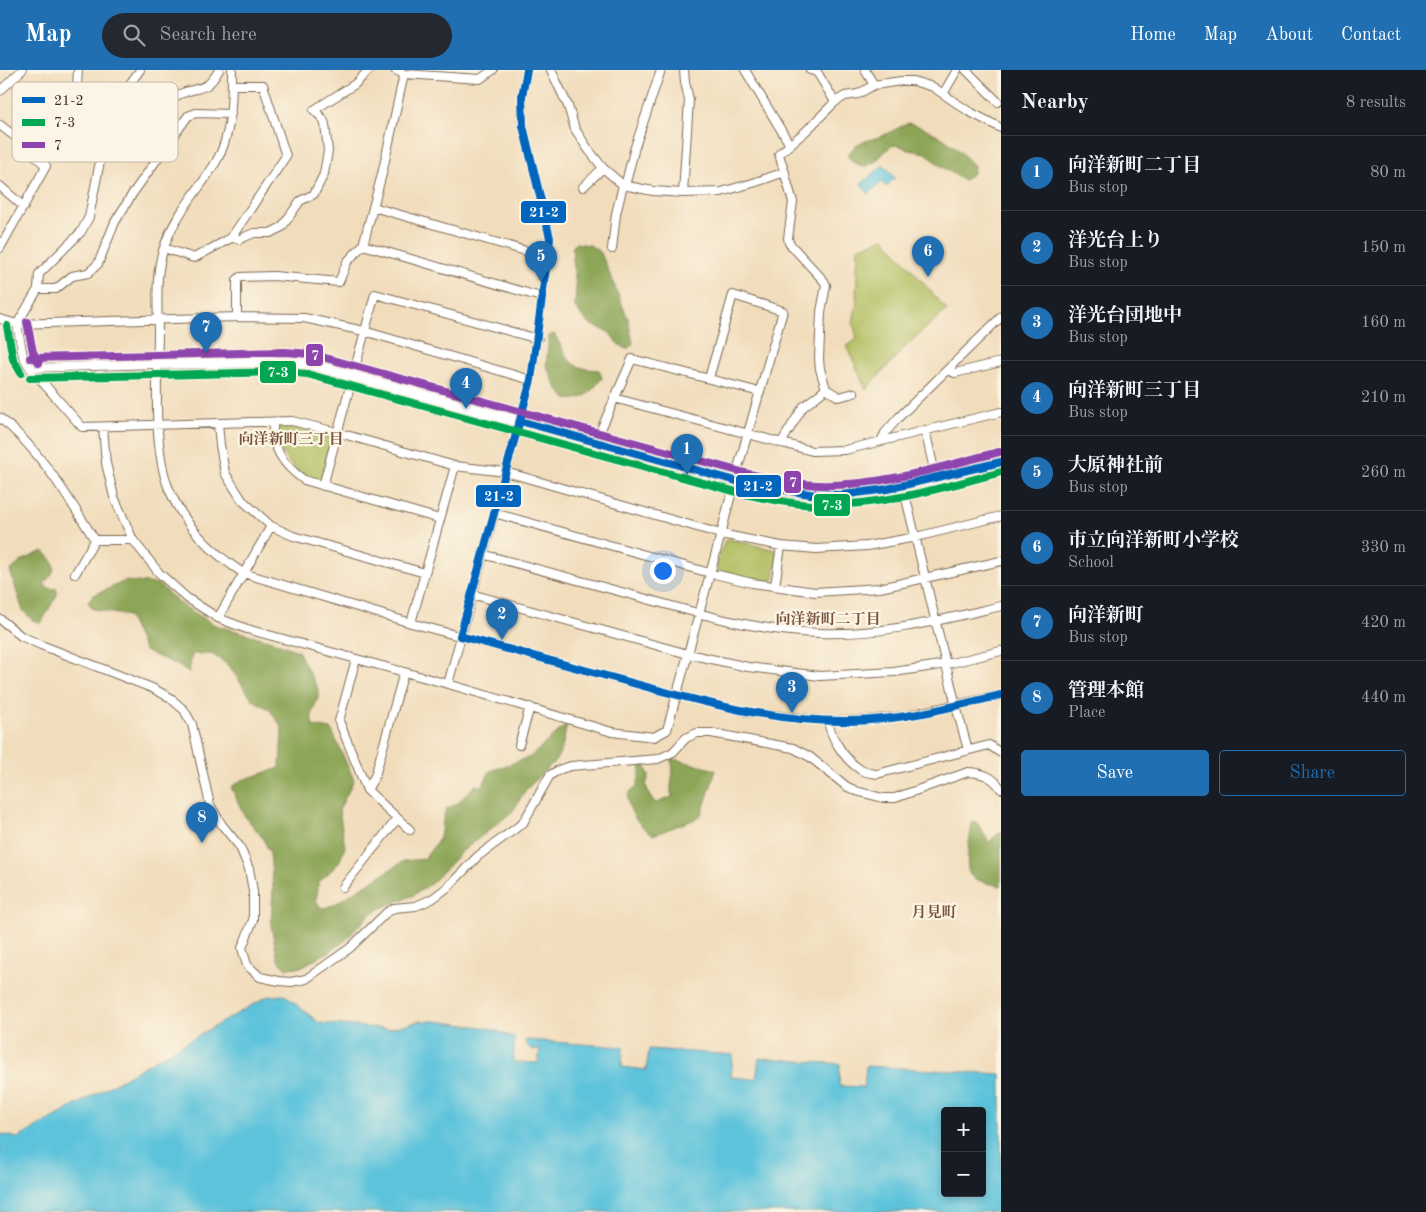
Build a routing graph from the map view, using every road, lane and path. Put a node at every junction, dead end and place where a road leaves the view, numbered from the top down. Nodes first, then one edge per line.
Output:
1 (22, 70) edge
2 (140, 70) edge
3 (219, 70) edge
4 (232, 70) edge
5 (369, 70) edge
6 (395, 70) edge
7 (481, 70) edge
8 (493, 70) edge
9 (527, 70) edge
10 (551, 70) edge
11 (661, 70) edge
12 (684, 70) edge
13 (745, 70) edge
14 (810, 70) edge
15 (865, 70) edge
16 (957, 70) edge
17 (966, 70) edge
18 (404, 74) junction
19 (480, 79) junction
20 (132, 82) edge
21 (874, 85) junction
22 (232, 86) junction
23 (0, 91) edge
24 (944, 94) junction
25 (178, 96) edge
26 (835, 102) junction
27 (998, 102) dead end
28 (231, 114) junction
29 (0, 125) edge
30 (1001, 128) edge
31 (178, 130) edge
32 (12, 134) edge
33 (790, 145) junction
34 (42, 162) edge
35 (100, 162) edge
36 (155, 162) edge
37 (603, 168) junction
38 (785, 172) junction
39 (624, 185) junction
40 (0, 186) edge
41 (583, 187) dead end
42 (682, 193) junction
43 (24, 207) junction
44 (373, 207) junction
45 (230, 238) junction
46 (363, 245) junction
47 (0, 248) edge
48 (164, 248) junction
49 (612, 249) dead end
50 (547, 257) junction
51 (38, 289) junction
52 (541, 297) junction
53 (237, 317) junction
54 (1001, 317) edge
55 (0, 320) edge
56 (158, 320) junction
57 (17, 324) junction
58 (364, 331) junction
59 (538, 339) junction
60 (1001, 362) edge
61 (157, 364) junction
62 (30, 368) junction
63 (947, 370) junction
64 (352, 375) junction
65 (709, 378) junction
66 (532, 380) junction
67 (826, 388) junction
68 (760, 392) junction
69 (854, 393) dead end
70 (614, 398) junction
71 (1001, 412) edge
72 (0, 418) edge
73 (520, 421) junction
74 (273, 423) junction
75 (218, 424) junction
76 (158, 425) junction
77 (103, 427) junction
78 (925, 430) junction
79 (336, 432) junction
80 (748, 433) junction
81 (881, 441) junction
82 (595, 443) junction
83 (781, 443) junction
84 (1001, 462) edge
85 (455, 466) junction
86 (506, 472) junction
87 (936, 478) junction
88 (735, 480) junction
89 (322, 486) junction
90 (903, 486) junction
91 (494, 513) junction
92 (1001, 516) edge
93 (440, 519) junction
94 (272, 526) junction
95 (721, 534) junction
96 (916, 537) junction
97 (95, 540) junction
98 (133, 540) junction
99 (781, 546) junction
100 (482, 554) junction
101 (1001, 561) edge
102 (243, 572) junction
103 (424, 573) junction
104 (710, 573) junction
105 (75, 574) dead end
106 (925, 579) junction
107 (775, 586) junction
108 (471, 594) junction
109 (1001, 606) edge
110 (699, 614) junction
111 (218, 618) junction
112 (0, 619) edge
113 (936, 622) junction
114 (411, 623) junction
115 (460, 636) junction
116 (1001, 651) edge
117 (688, 654) junction
118 (356, 658) junction
119 (947, 664) junction
120 (404, 672) junction
121 (448, 684) junction
122 (676, 695) junction
123 (1001, 695) edge
124 (956, 706) junction
125 (530, 707) junction
126 (828, 721) junction
127 (519, 745) dead end
128 (968, 750) junction
129 (1001, 753) edge
130 (1001, 789) edge
131 (367, 790) junction
132 (397, 819) junction
133 (410, 830) dead end
134 (343, 887) dead end

1 - 23 street
2 - 20 street
3 - 25 street
4 - 22 street
5 - 45 street
6 - 18 street
7 - 19 street
8 - 19 street
9 - 50 street
10 - 37 street
11 - 39 street
12 - 42 street
13 - 33 street
14 - 26 street
15 - 21 street
16 - 24 street
17 - 27 street
18 - 19 street
18 - 44 street
21 - 24 street
21 - 26 street
22 - 28 street
22 - 45 street
24 - 30 street
26 - 33 street
28 - 31 street
28 - 48 street
29 - 32 street
33 - 38 street
34 - 43 street
35 - 51 street
36 - 51 street
37 - 39 street
37 - 41 street
38 - 42 street
38 - 67 street
39 - 42 street
39 - 49 street
40 - 43 street
43 - 47 street
44 - 46 street
44 - 50 street
45 - 48 street
46 - 52 street
46 - 53 street
48 - 56 street
50 - 52 street
51 - 57 street
52 - 59 street
53 - 56 street
53 - 58 street
54 - 63 street
55 - 57 street
56 - 57 street
56 - 61 street
57 - 62 street
58 - 59 street
58 - 64 street
58 - 66 street
59 - 66 street
60 - 63 street
61 - 62 street
61 - 64 street
61 - 76 street
62 - 77 street
63 - 81 street
64 - 73 street
64 - 79 street
65 - 68 street
65 - 68 street
65 - 70 street
66 - 73 street
67 - 69 street
67 - 83 street
68 - 80 street
70 - 80 street
70 - 82 street
71 - 78 street
72 - 97 street
73 - 82 street
73 - 86 street
74 - 75 street
74 - 79 street
74 - 89 street
75 - 76 street
75 - 94 street
76 - 77 street
76 - 102 street
77 - 98 street
78 - 81 street
78 - 87 street
79 - 85 street
79 - 89 street
80 - 83 street
80 - 88 street
81 - 83 street
82 - 88 street
84 - 87 street
85 - 86 street
85 - 93 street
86 - 91 street
86 - 95 street
87 - 90 street
88 - 90 street
88 - 95 street
89 - 93 street
90 - 96 street
91 - 100 street
91 - 104 street
92 - 96 street
93 - 103 street
94 - 102 street
94 - 103 street
95 - 99 street
95 - 104 street
96 - 99 street
96 - 106 street
97 - 98 street
97 - 105 street
98 - 111 street
99 - 107 street
100 - 108 street
100 - 110 street
101 - 106 street
102 - 111 street
102 - 114 street
103 - 114 street
104 - 107 street
104 - 110 street
106 - 107 street
106 - 113 street
108 - 115 street
108 - 117 street
109 - 113 street
110 - 113 street
110 - 117 street
111 - 118 street
112 - 130 street
113 - 119 street
114 - 115 street
115 - 121 street
115 - 122 street
116 - 119 street
117 - 119 street
117 - 122 street
118 - 120 street
118 - 131 street
119 - 124 street
120 - 121 street
120 - 131 street
121 - 125 street
122 - 125 street
122 - 126 street
123 - 124 street
124 - 126 street
124 - 128 street
125 - 127 street
126 - 128 street
128 - 129 street
131 - 132 street
132 - 133 street
132 - 134 street

